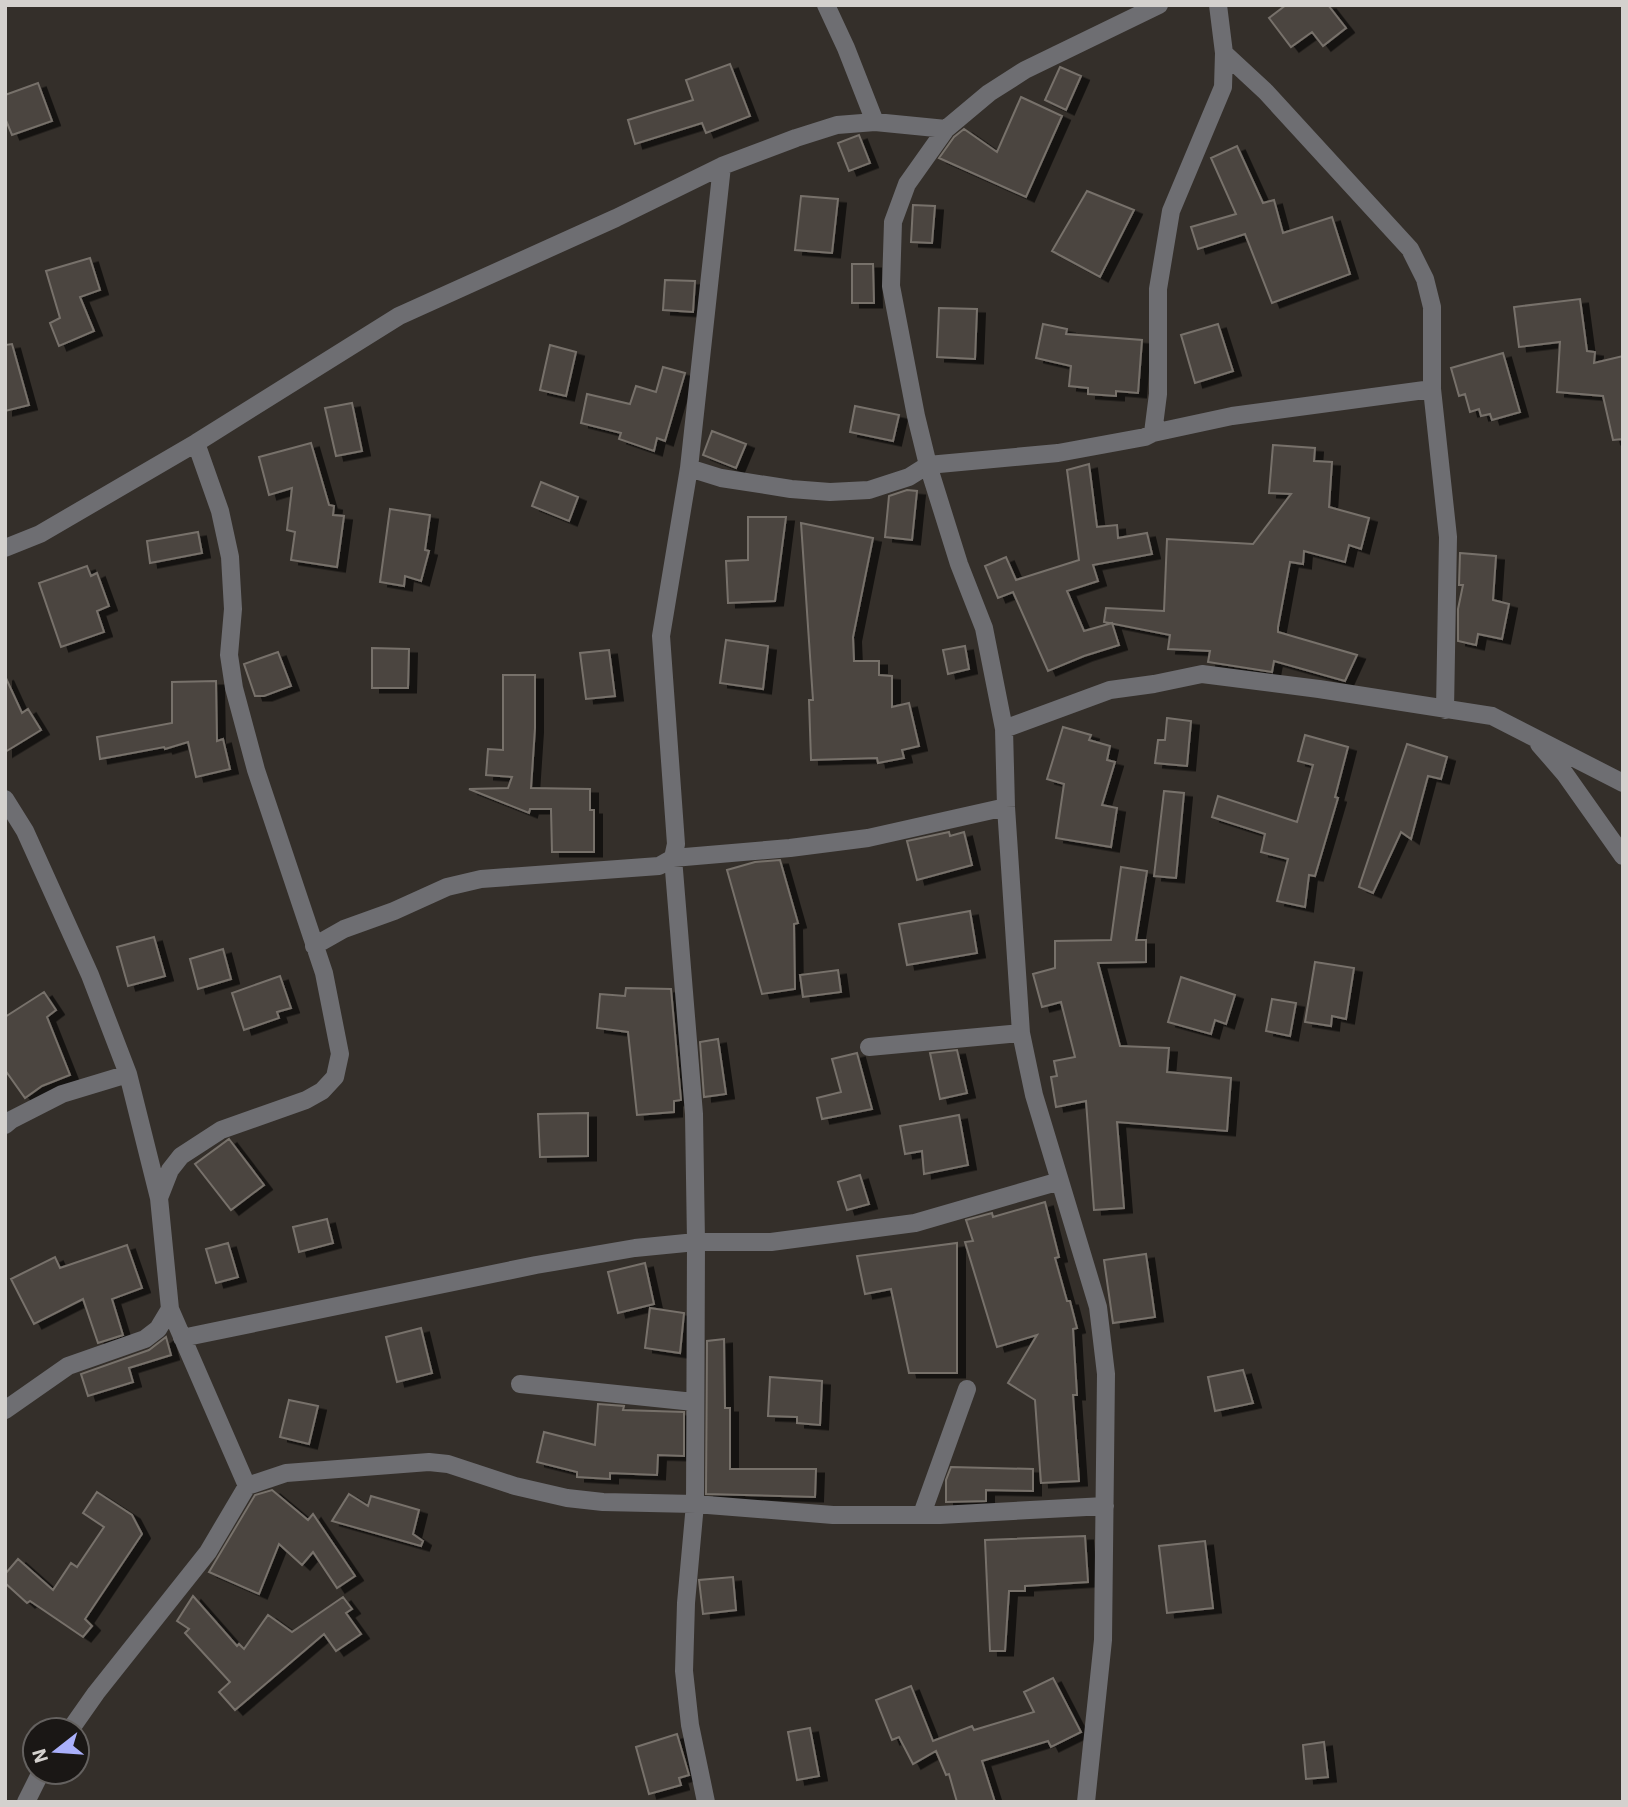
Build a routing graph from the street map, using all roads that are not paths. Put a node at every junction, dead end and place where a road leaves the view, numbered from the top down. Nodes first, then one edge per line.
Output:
1 (826, 5) edge
2 (1160, 5) edge
3 (1218, 5) edge
4 (1224, 53) junction
5 (875, 122) junction
6 (946, 129) junction
7 (722, 166) junction
8 (1432, 389) junction
9 (1153, 433) junction
10 (196, 443) junction
11 (928, 465) junction
12 (689, 468) junction
13 (5, 548) edge
14 (1444, 710) junction
15 (1004, 729) junction
16 (1534, 739) junction
17 (1623, 783) edge
18 (5, 799) edge
19 (1006, 807) junction
20 (1623, 856) edge
21 (673, 858) junction
22 (314, 946) junction
23 (1021, 1033) junction
24 (869, 1047) dead end
25 (128, 1073) junction
26 (5, 1125) edge
27 (1060, 1181) junction
28 (159, 1198) junction
29 (696, 1242) junction
30 (170, 1309) junction
31 (182, 1338) junction
32 (520, 1384) dead end
33 (967, 1389) dead end
34 (694, 1402) junction
35 (5, 1410) edge
36 (247, 1486) junction
37 (695, 1504) junction
38 (1105, 1506) junction
39 (922, 1514) junction
40 (80, 1716) edge
41 (34, 1786) edge
42 (26, 1802) edge
43 (706, 1802) edge
44 (1086, 1802) edge

1 - 5 street
2 - 6 street
3 - 4 street
4 - 8 street
4 - 9 street
5 - 6 street
5 - 7 street
6 - 11 street
7 - 10 street
7 - 12 street
8 - 9 street
8 - 14 street
9 - 11 street
10 - 13 street
10 - 22 street
11 - 12 street
11 - 15 street
12 - 21 street
14 - 15 street
14 - 16 street
15 - 19 street
16 - 17 street
16 - 20 street
18 - 25 street
19 - 21 street
19 - 23 street
21 - 22 street
21 - 29 street
22 - 28 street
23 - 24 street
23 - 27 street
25 - 26 street
25 - 28 street
27 - 29 street
27 - 38 street
28 - 30 street
29 - 31 street
29 - 34 street
30 - 31 street
30 - 35 street
31 - 36 street
32 - 34 street
33 - 39 street
34 - 37 street
36 - 37 street
36 - 40 street
37 - 39 street
37 - 43 street
38 - 39 street
38 - 44 street
41 - 42 street

